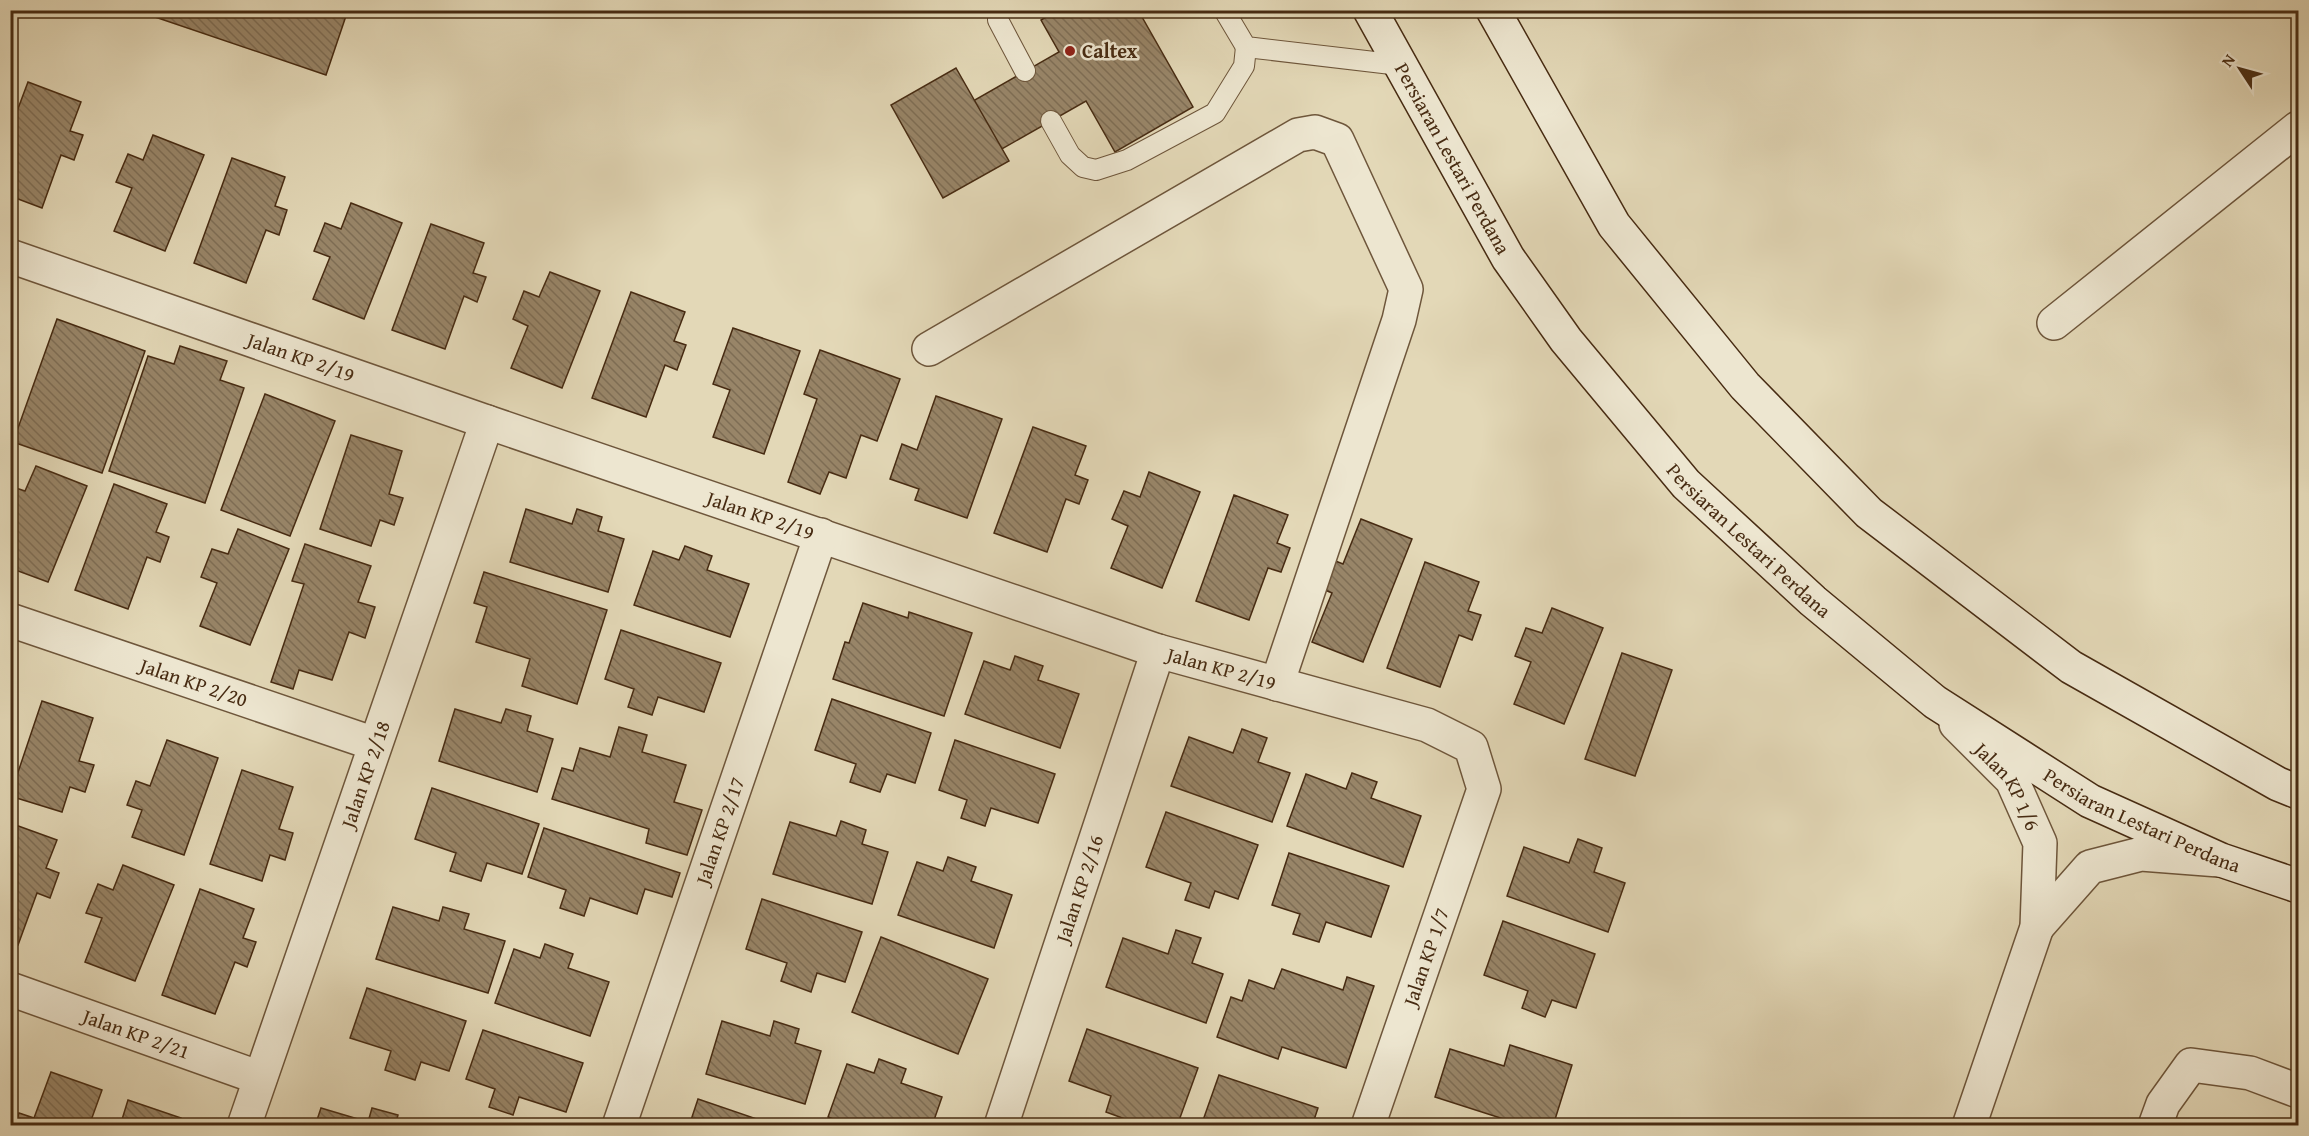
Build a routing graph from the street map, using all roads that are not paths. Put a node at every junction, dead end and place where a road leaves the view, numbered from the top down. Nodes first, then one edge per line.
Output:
1 (999, 10) edge
2 (1224, 10) edge
3 (1370, 10) edge
4 (1493, 10) edge
5 (1246, 47) junction
6 (1400, 65) junction
7 (1025, 71) dead end
8 (1051, 121) dead end
9 (2298, 128) edge
10 (10, 256) edge
11 (2054, 323) dead end
12 (929, 349) dead end
13 (487, 422) junction
14 (821, 535) junction
15 (10, 620) edge
16 (1158, 651) junction
17 (1277, 684) junction
18 (1935, 702) junction
19 (375, 744) junction
20 (1484, 789) joint
21 (2298, 792) edge
22 (2222, 860) junction
23 (2298, 886) edge
24 (2037, 927) junction
25 (10, 988) edge
26 (260, 1078) junction
27 (2298, 1091) edge
28 (244, 1125) edge
29 (619, 1125) edge
30 (1001, 1125) edge
31 (1368, 1125) edge
32 (1969, 1125) edge
33 (2155, 1125) edge

1 - 7 lane
2 - 5 lane
3 - 6 street, Persiaran Lestari Perdana
4 - 21 street
5 - 6 lane
5 - 8 lane
6 - 18 street, Persiaran Lestari Perdana
9 - 11 street
10 - 13 street, Jalan KP 2/19
12 - 17 street
13 - 14 street, Jalan KP 2/19
13 - 19 street, Jalan KP 2/18
14 - 16 street, Jalan KP 2/19
14 - 29 street, Jalan KP 2/17
15 - 19 street, Jalan KP 2/20
16 - 17 street, Jalan KP 2/19
16 - 30 street, Jalan KP 2/16
17 - 20 street, Jalan KP 2/19
18 - 22 street, Persiaran Lestari Perdana
18 - 24 street, Jalan KP 1/6
19 - 26 street, Jalan KP 2/18
20 - 31 street, Jalan KP 1/7
22 - 23 street, Persiaran Lestari Perdana
22 - 24 street, Jalan KP 1/6
24 - 32 street, Jalan KP 1/6
25 - 26 street, Jalan KP 2/21
26 - 28 street, Jalan KP 2/18
27 - 33 street

